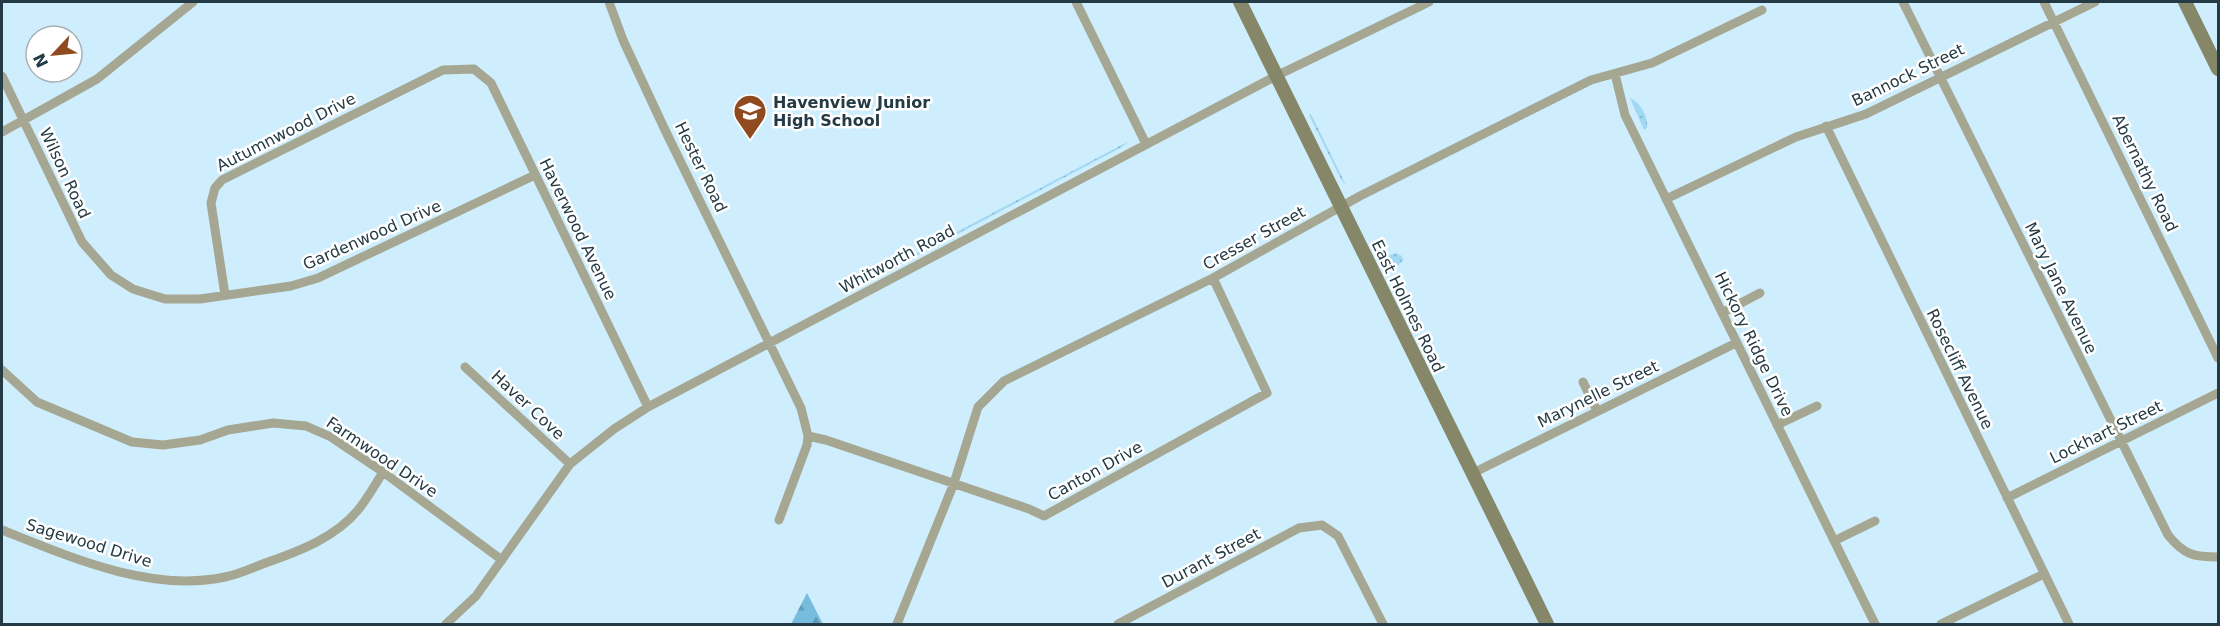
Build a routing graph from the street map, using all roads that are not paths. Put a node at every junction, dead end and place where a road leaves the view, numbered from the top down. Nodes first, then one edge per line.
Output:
1 (194, 2) edge
2 (609, 2) edge
3 (1076, 2) edge
4 (1240, 2) edge
5 (1429, 2) edge
6 (1903, 2) edge
7 (2044, 2) edge
8 (2095, 2) edge
9 (2185, 2) edge
10 (1762, 10) dead end
11 (2054, 21) junction
12 (474, 69) joint
13 (2218, 69) edge
14 (1615, 74) junction
15 (2, 76) edge
16 (1276, 76) junction
17 (1940, 77) junction
18 (24, 121) junction
19 (1826, 126) junction
20 (2, 132) edge
21 (1146, 144) junction
22 (535, 175) junction
23 (1666, 199) junction
24 (1341, 207) junction
25 (111, 275) joint
26 (1213, 278) junction
27 (1760, 294) dead end
28 (225, 296) junction
29 (1722, 314) junction
30 (1736, 342) junction
31 (769, 344) junction
32 (2218, 358) edge
33 (465, 367) dead end
34 (2, 370) edge
35 (1584, 382) dead end
36 (2218, 393) edge
37 (1817, 406) dead end
38 (648, 407) junction
39 (1597, 411) junction
40 (1777, 425) junction
41 (808, 436) junction
42 (2120, 441) junction
43 (570, 464) junction
44 (383, 472) junction
45 (1473, 473) junction
46 (954, 483) junction
47 (2007, 498) junction
48 (779, 520) dead end
49 (1875, 521) dead end
50 (2, 530) edge
51 (1834, 541) junction
52 (2218, 557) edge
53 (502, 560) junction
54 (2044, 574) junction
55 (446, 624) edge
56 (897, 624) edge
57 (1118, 624) edge
58 (1383, 624) edge
59 (1547, 624) edge
60 (1875, 624) edge
61 (1941, 624) edge
62 (2068, 624) edge

1 - 18 street
2 - 31 street, Hester Road
3 - 21 street
4 - 16 main road, East Holmes Road
5 - 16 street, Whitworth Road
6 - 17 street, Mary Jane Avenue
7 - 11 street, Abernathy Road
8 - 11 street, Bannock Street
9 - 13 main road
10 - 14 street, Cresser Street
11 - 17 street, Bannock Street
11 - 32 street, Abernathy Road
12 - 22 street, Haverwood Avenue
12 - 28 street, Autumnwood Drive
14 - 23 street, Hickory Ridge Drive
14 - 24 street, Cresser Street
15 - 18 street, Wilson Road
16 - 21 street, Whitworth Road
16 - 24 main road, East Holmes Road
17 - 19 street, Bannock Street
17 - 42 street, Mary Jane Avenue
18 - 20 street
18 - 25 street, Wilson Road
19 - 23 street, Bannock Street
19 - 47 street, Rosecliff Avenue
21 - 31 street, Whitworth Road
22 - 28 street, Gardenwood Drive
22 - 38 street, Haverwood Avenue
23 - 29 street, Hickory Ridge Drive
24 - 26 street, Cresser Street
24 - 45 main road, East Holmes Road
25 - 28 street, Gardenwood Drive
26 - 46 street, Cresser Street
26 - 46 street, Canton Drive
27 - 29 street
29 - 30 street, Hickory Ridge Drive
30 - 39 street, Marynelle Street
30 - 40 street, Hickory Ridge Drive
31 - 38 street, Whitworth Road
31 - 41 street, Hester Road
33 - 43 street, Haver Cove
34 - 44 street, Farmwood Drive
35 - 39 street
36 - 42 street, Lockhart Street
37 - 40 street
38 - 43 street, Whitworth Road
39 - 45 street, Marynelle Street
40 - 51 street, Hickory Ridge Drive
41 - 46 street, Canton Drive
41 - 48 street
42 - 47 street, Lockhart Street
42 - 52 street, Mary Jane Avenue
43 - 53 street, Whitworth Road
44 - 50 street, Sagewood Drive
44 - 53 street, Farmwood Drive
45 - 59 main road, East Holmes Road
46 - 56 street, Cresser Street
47 - 54 street, Rosecliff Avenue
49 - 51 street
51 - 60 street, Hickory Ridge Drive
53 - 55 street, Whitworth Road
54 - 61 street
54 - 62 street, Rosecliff Avenue
57 - 58 street, Durant Street

